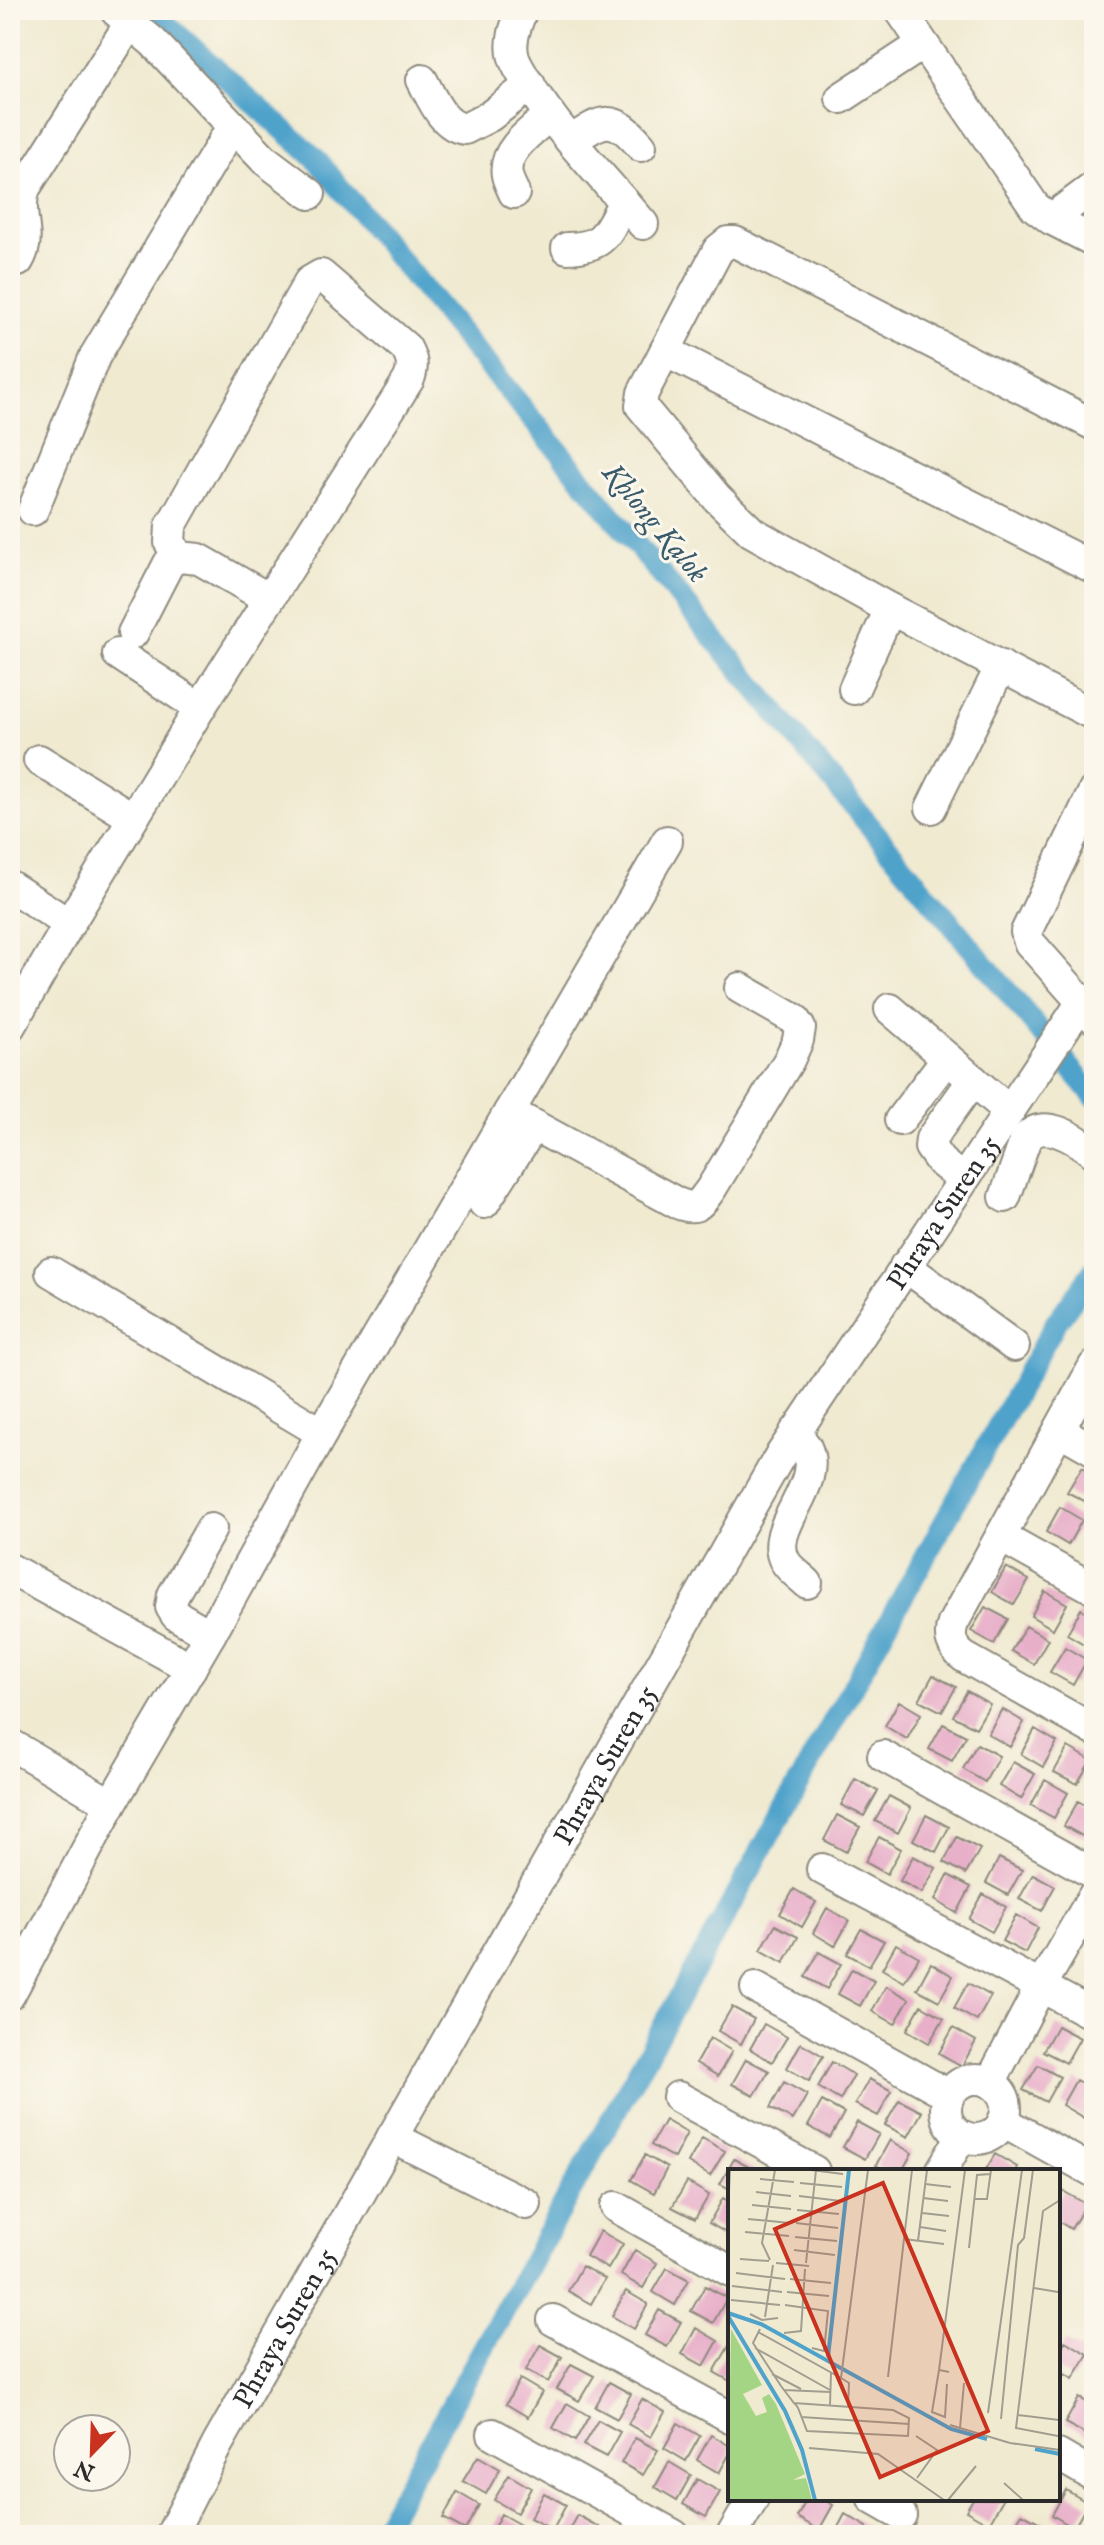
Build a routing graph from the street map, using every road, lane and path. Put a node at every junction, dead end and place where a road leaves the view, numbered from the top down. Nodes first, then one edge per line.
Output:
1 (522, 10) edge
2 (900, 10) edge
3 (122, 16) edge
4 (923, 44) junction
5 (422, 80) dead end
6 (530, 85) junction
7 (841, 98) dead end
8 (550, 115) junction
9 (232, 127) junction
10 (572, 141) junction
11 (641, 146) dead end
12 (1094, 187) edge
13 (514, 193) dead end
14 (310, 194) dead end
15 (1051, 219) junction
16 (1094, 241) edge
17 (567, 248) dead end
18 (10, 263) edge
19 (665, 351) junction
20 (1094, 425) edge
21 (33, 510) dead end
22 (179, 557) junction
23 (1094, 568) edge
24 (269, 599) junction
25 (890, 609) junction
26 (1001, 666) junction
27 (854, 689) dead end
28 (200, 708) junction
29 (1094, 715) edge
30 (39, 760) dead end
31 (1094, 791) edge
32 (931, 808) dead end
33 (133, 818) junction
34 (667, 841) dead end
35 (10, 886) edge
36 (69, 924) junction
37 (740, 988) dead end
38 (890, 1009) dead end
39 (1083, 1012) edge
40 (10, 1026) edge
41 (947, 1058) junction
42 (973, 1080) junction
43 (1004, 1118) junction
44 (521, 1119) junction
45 (900, 1120) dead end
46 (1025, 1141) junction
47 (1094, 1153) edge
48 (963, 1180) junction
49 (1005, 1197) dead end
50 (484, 1203) dead end
51 (905, 1266) junction
52 (51, 1272) dead end
53 (1014, 1346) dead end
54 (1094, 1366) edge
55 (1059, 1430) junction
56 (795, 1432) junction
57 (322, 1433) junction
58 (1094, 1450) edge
59 (211, 1529) dead end
60 (1001, 1537) junction
61 (10, 1569) edge
62 (807, 1583) dead end
63 (1094, 1589) edge
64 (210, 1635) junction
65 (191, 1668) junction
66 (1094, 1730) edge
67 (10, 1744) edge
68 (883, 1756) dead end
69 (111, 1804) junction
70 (822, 1869) dead end
71 (1094, 1874) edge
72 (1094, 1895) edge
73 (13, 1982) edge
74 (1041, 1986) junction
75 (756, 1988) dead end
76 (1094, 2015) edge
77 (990, 2083) junction
78 (949, 2095) junction
79 (678, 2097) dead end
80 (1003, 2121) junction
81 (962, 2136) junction
82 (392, 2137) junction
83 (810, 2169) edge
84 (942, 2169) edge
85 (1094, 2172) edge
86 (526, 2204) dead end
87 (616, 2207) dead end
88 (728, 2270) edge
89 (553, 2320) dead end
90 (728, 2416) edge
91 (493, 2434) dead end
92 (1060, 2456) edge
93 (1094, 2476) edge
94 (752, 2501) edge
95 (876, 2501) edge
96 (901, 2515) dead end
97 (171, 2535) edge
98 (674, 2535) edge
99 (732, 2535) edge

1 - 6 street
2 - 4 street
3 - 9 street
3 - 18 street
4 - 7 street
4 - 15 street
5 - 6 street
6 - 8 street
8 - 10 street
8 - 13 street
9 - 14 street
9 - 21 street
10 - 11 street
10 - 17 street
12 - 15 street
15 - 16 street
19 - 20 street
19 - 23 street
19 - 25 street
22 - 24 street
22 - 24 street
22 - 28 street
24 - 28 street
25 - 26 street
25 - 27 street
26 - 29 street
26 - 32 street
28 - 33 street
30 - 33 street
31 - 39 street
33 - 36 street
34 - 44 street
35 - 36 street
36 - 40 street
37 - 44 street
38 - 41 street
39 - 43 street, Phraya Suren 35
41 - 42 street
41 - 45 street
42 - 43 street
42 - 48 street
43 - 46 street
43 - 48 street, Phraya Suren 35
44 - 50 street
44 - 57 street
46 - 47 street
46 - 49 street
48 - 51 street, Phraya Suren 35
51 - 53 street
51 - 56 street, Phraya Suren 35
52 - 57 street
54 - 55 street
55 - 58 street
55 - 60 street
56 - 62 street
56 - 82 street, Phraya Suren 35
57 - 64 street
59 - 64 street
60 - 63 street
60 - 66 street
61 - 65 street
64 - 65 street
65 - 69 street
67 - 69 street
68 - 71 street
69 - 73 street
70 - 74 street
72 - 74 street
74 - 76 street
74 - 77 street
75 - 78 street
77 - 78 street
77 - 80 street
78 - 81 street
79 - 83 street
80 - 81 street
80 - 85 street
81 - 84 street
82 - 86 street
82 - 97 street, Phraya Suren 35
87 - 88 street
89 - 90 street
91 - 98 street
92 - 93 street
94 - 99 street
95 - 96 street

